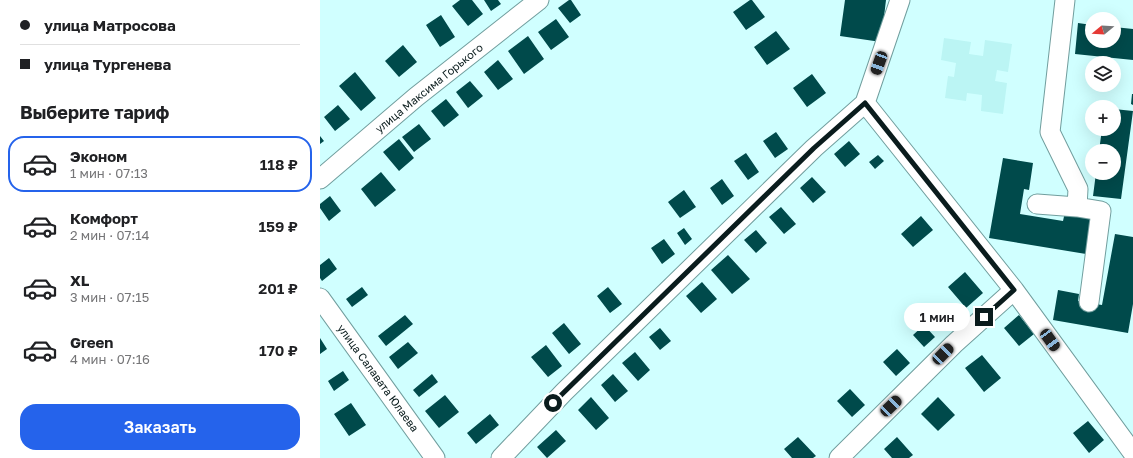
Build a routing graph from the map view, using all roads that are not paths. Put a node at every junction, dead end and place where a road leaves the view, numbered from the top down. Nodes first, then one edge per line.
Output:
1 (539, 0) edge
2 (900, 0) edge
3 (1065, 0) edge
4 (865, 103) junction
5 (320, 179) edge
6 (1037, 204) dead end
7 (1077, 207) junction
8 (1014, 290) junction
9 (320, 298) edge
10 (1089, 302) dead end
11 (1133, 453) edge
12 (435, 458) edge
13 (501, 458) edge
14 (839, 458) edge

1 - 5 street, улица Максима Горького
2 - 4 street
3 - 7 street
4 - 8 street
4 - 13 street
6 - 7 street
7 - 10 street
8 - 11 street
8 - 14 street
9 - 12 street, улица Салавата Юлаева

